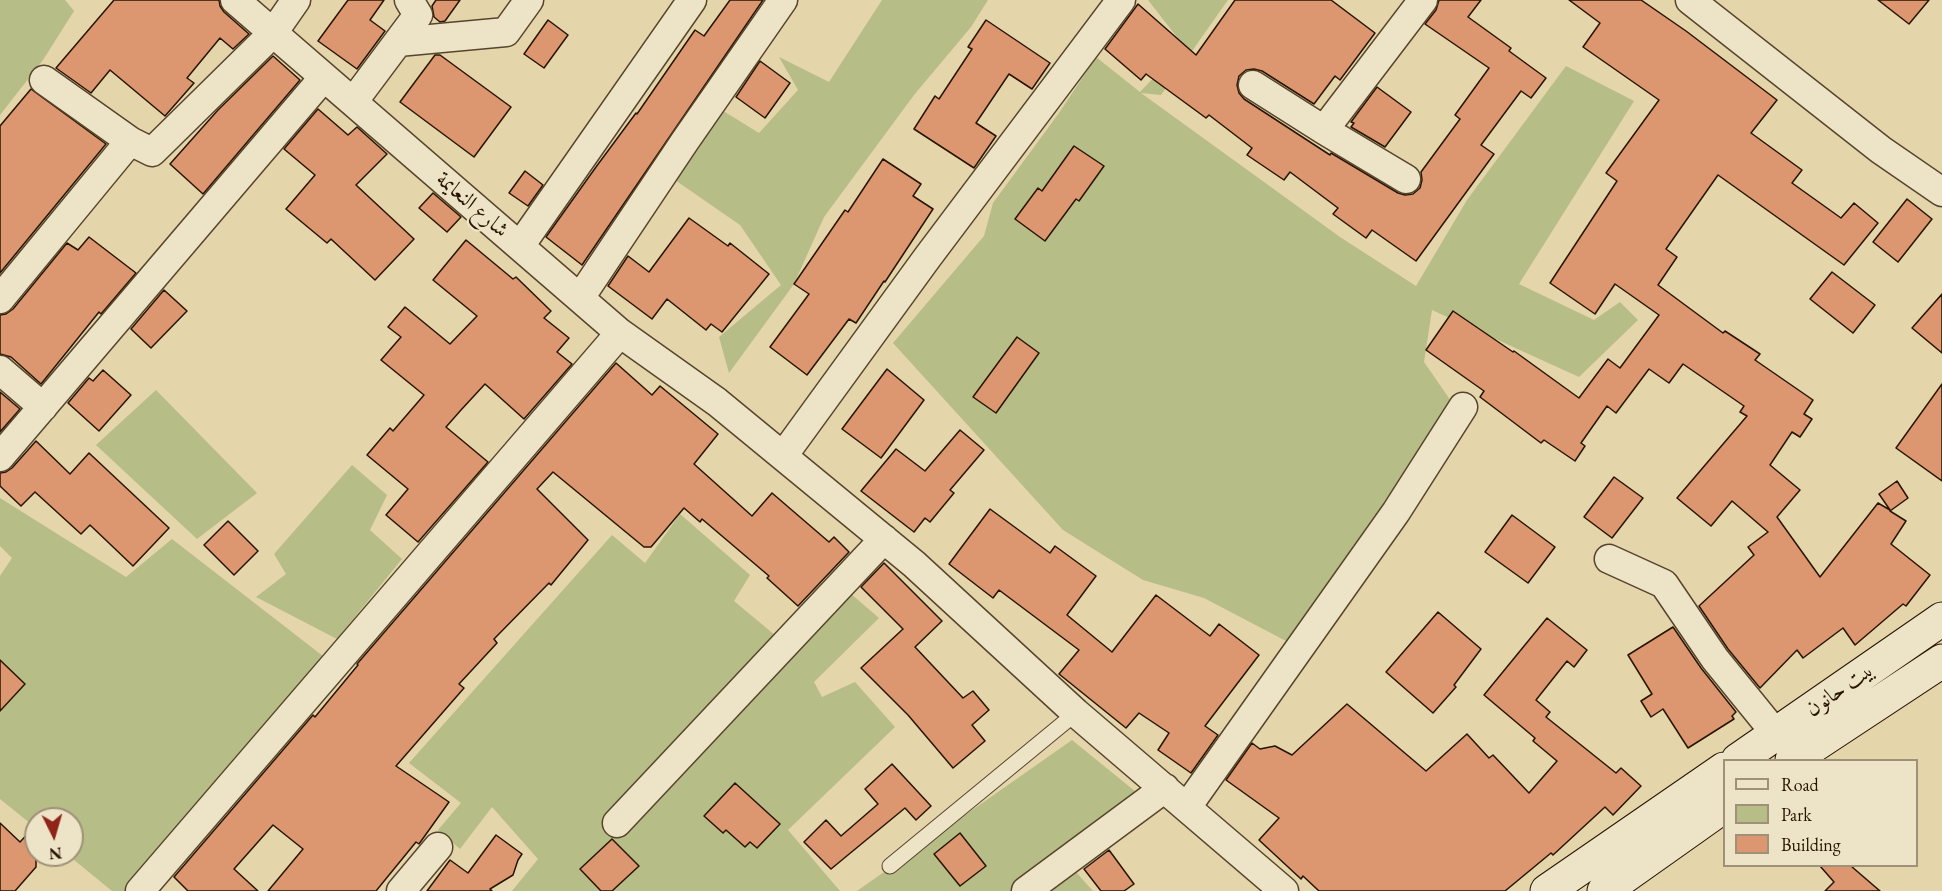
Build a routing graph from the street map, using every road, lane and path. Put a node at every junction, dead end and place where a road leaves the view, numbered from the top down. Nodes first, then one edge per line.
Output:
1 (235, 0) edge
2 (296, 0) edge
3 (409, 0) edge
4 (529, 0) edge
5 (692, 0) edge
6 (783, 0) edge
7 (1120, 0) edge
8 (1423, 0) edge
9 (1690, 0) edge
10 (273, 33) junction
11 (398, 42) junction
12 (324, 77) junction
13 (45, 80) dead end
14 (1253, 85) dead end
15 (353, 102) junction
16 (1324, 130) junction
17 (130, 141) junction
18 (1406, 179) dead end
19 (1942, 192) edge
20 (520, 246) junction
21 (580, 298) junction
22 (0, 299) edge
23 (620, 333) junction
24 (0, 370) edge
25 (43, 407) junction
26 (1463, 407) dead end
27 (783, 456) junction
28 (0, 457) edge
29 (884, 539) junction
30 (1609, 559) dead end
31 (1942, 620) edge
32 (1942, 661) edge
33 (1076, 713) junction
34 (1784, 747) edge
35 (1742, 759) edge
36 (1723, 771) edge
37 (1165, 788) junction
38 (1187, 807) junction
39 (1723, 807) edge
40 (617, 823) dead end
41 (438, 847) dead end
42 (890, 866) dead end
43 (140, 891) edge
44 (401, 891) edge
45 (1026, 891) edge
46 (1284, 891) edge
47 (1547, 891) edge
48 (1604, 891) edge

1 - 10 street, شارع النعايمة
2 - 10 street
3 - 11 street
4 - 11 street
5 - 20 street
6 - 21 street
7 - 27 street
8 - 16 street
9 - 19 street
10 - 12 street, شارع النعايمة
10 - 17 street
11 - 15 street
12 - 15 street, شارع النعايمة
12 - 25 street
13 - 17 street
14 - 16 street
15 - 20 street, شارع النعايمة
16 - 18 street
17 - 22 street
20 - 21 street, شارع النعايمة
21 - 23 street, شارع النعايمة
23 - 27 street, شارع النعايمة
23 - 43 street
24 - 25 street
25 - 28 street
26 - 38 street
27 - 29 street, شارع النعايمة
29 - 33 street, شارع النعايمة
29 - 40 street
30 - 34 street
31 - 34 main road, بيت حانون
32 - 34 main road, بيت حانون
33 - 37 street, شارع النعايمة
33 - 42 lane
34 - 35 main road, بيت حانون
36 - 47 main road
37 - 38 street, شارع النعايمة
37 - 45 street
38 - 46 street, شارع النعايمة
39 - 48 main road
41 - 44 street

